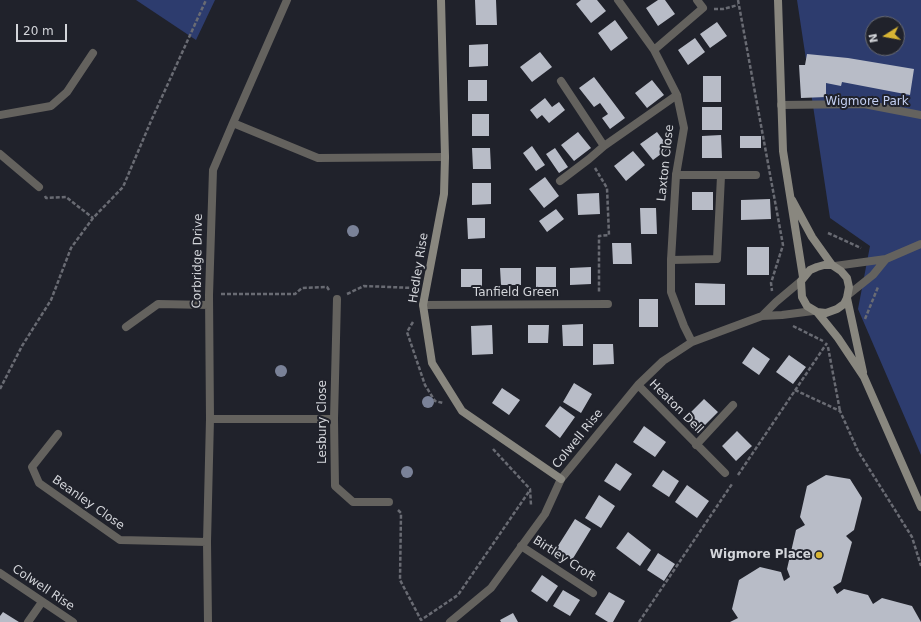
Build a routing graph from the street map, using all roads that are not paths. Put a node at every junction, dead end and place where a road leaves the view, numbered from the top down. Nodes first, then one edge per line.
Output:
1 (287, 0) edge
2 (441, 0) edge
3 (618, 0) edge
4 (697, 0) edge
5 (778, 0) edge
6 (654, 50) junction
7 (93, 54) dead end
8 (561, 81) dead end
9 (677, 95) junction
10 (780, 105) junction
11 (0, 115) edge
12 (921, 115) edge
13 (233, 123) junction
14 (604, 146) junction
15 (0, 154) edge
16 (445, 156) junction
17 (676, 175) junction
18 (756, 175) dead end
19 (721, 176) junction
20 (560, 181) dead end
21 (39, 187) road end
22 (788, 192) junction
23 (921, 244) edge
24 (886, 259) junction
25 (671, 260) junction
26 (834, 266) junction
27 (802, 279) junction
28 (848, 296) junction
29 (337, 299) road end
30 (608, 304) dead end
31 (208, 305) junction
32 (423, 305) junction
33 (815, 311) junction
34 (762, 316) junction
35 (126, 327) dead end
36 (692, 342) junction
37 (864, 377) junction
38 (638, 385) junction
39 (733, 405) dead end
40 (334, 419) junction
41 (210, 420) junction
42 (58, 434) dead end
43 (696, 445) junction
44 (725, 473) dead end
45 (561, 479) junction
46 (389, 502) road end
47 (921, 507) edge
48 (207, 542) junction
49 (522, 546) junction
50 (0, 573) edge
51 (594, 593) dead end
52 (42, 602) junction
53 (28, 622) edge
54 (73, 622) edge
55 (208, 622) edge
56 (450, 622) edge

1 - 13 street, Corbridge Drive
2 - 16 street, Hedley Rise
3 - 6 street, Laxton Close
4 - 6 street
5 - 10 street
6 - 9 street, Laxton Close
7 - 11 street
8 - 14 street
9 - 14 street
9 - 17 street, Laxton Close
10 - 12 street
10 - 22 street
13 - 16 street
13 - 31 street, Corbridge Drive
14 - 20 street
15 - 21 street
16 - 32 street, Hedley Rise
17 - 19 street
17 - 25 street, Laxton Close
18 - 19 street
19 - 25 street
22 - 26 street
22 - 27 street
23 - 24 street
24 - 26 street
24 - 28 street
25 - 36 street, Laxton Close
26 - 27 street
26 - 28 street
27 - 33 street
27 - 34 street, Colwell Rise
28 - 33 street
28 - 37 street
29 - 40 street, Lesbury Close
30 - 32 street, Tanfield Green
31 - 35 street
31 - 41 street, Corbridge Drive
32 - 45 street, Hedley Rise
33 - 34 street, Colwell Rise
33 - 37 street
34 - 36 street, Colwell Rise
36 - 38 street, Colwell Rise
37 - 47 street
38 - 43 street, Heaton Dell
38 - 45 street, Colwell Rise
39 - 43 street, Heaton Dell
40 - 41 street
40 - 46 street, Lesbury Close
41 - 48 street, Corbridge Drive
42 - 48 street, Beanley Close
43 - 44 street, Heaton Dell
45 - 49 street, Colwell Rise
48 - 55 street, Corbridge Drive
49 - 51 street, Birtley Croft
49 - 56 street, Colwell Rise
50 - 52 street, Colwell Rise
52 - 53 street
52 - 54 street, Colwell Rise

